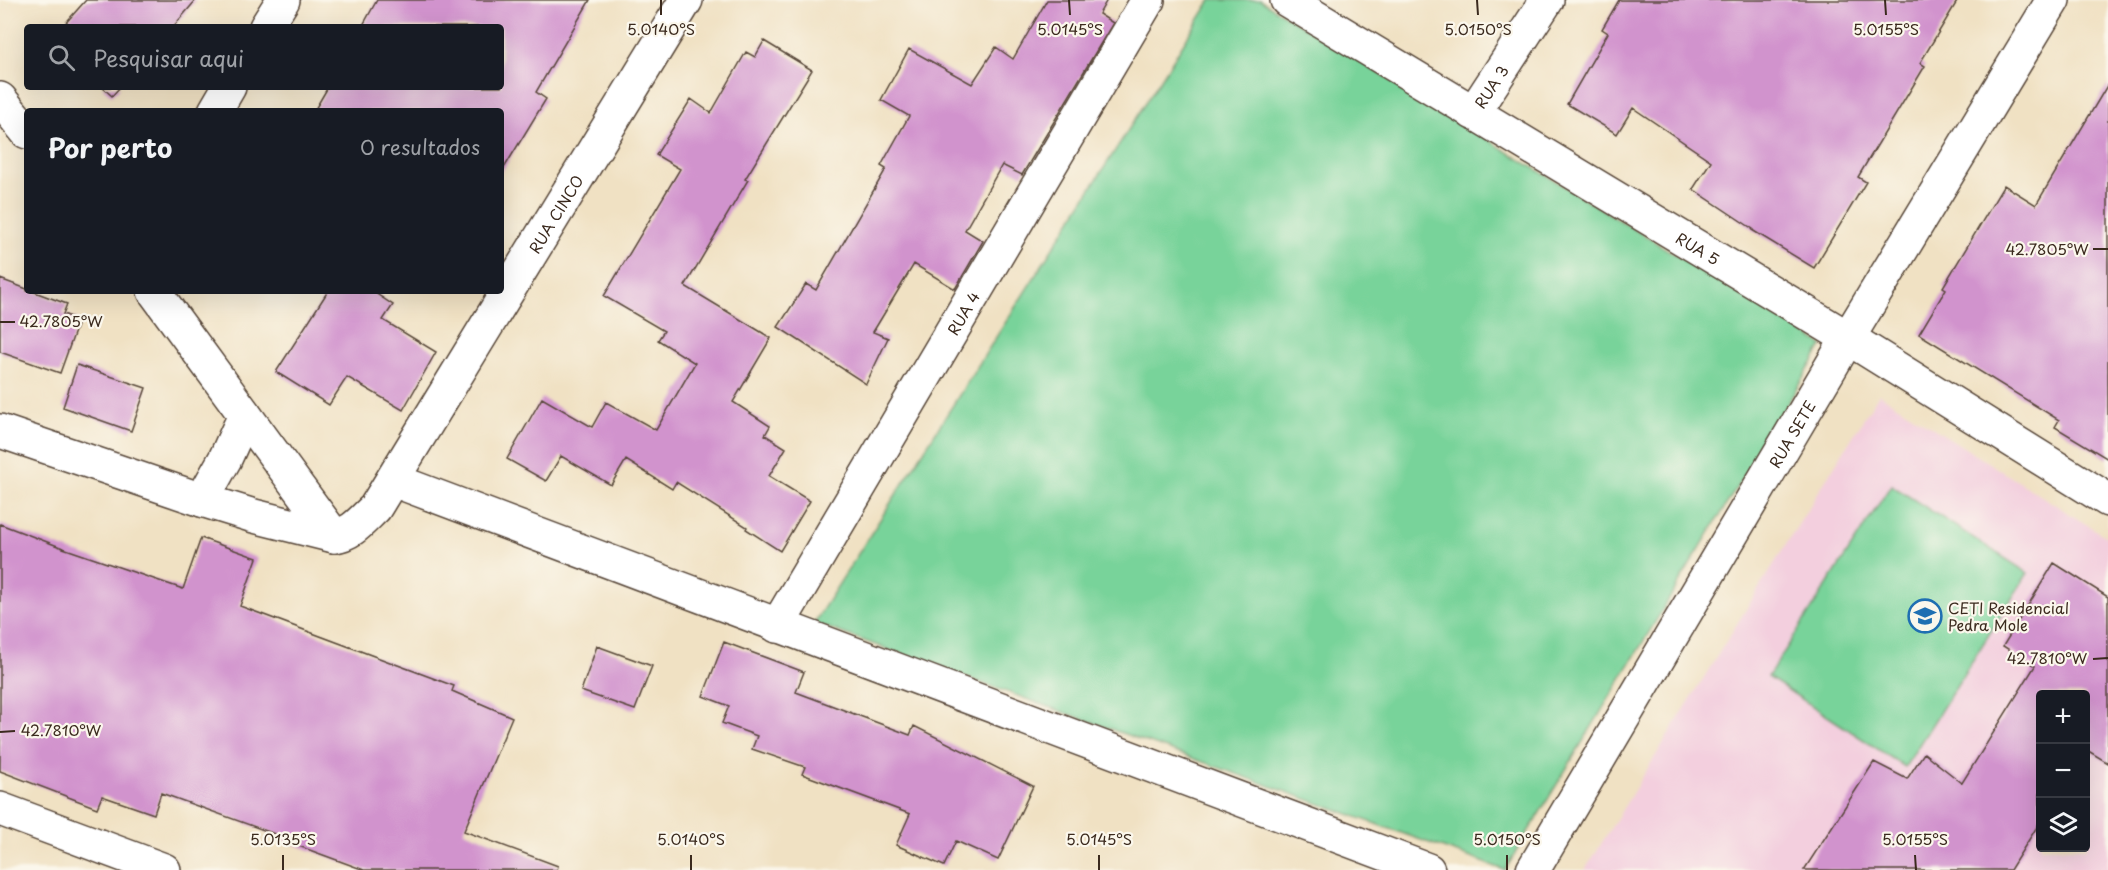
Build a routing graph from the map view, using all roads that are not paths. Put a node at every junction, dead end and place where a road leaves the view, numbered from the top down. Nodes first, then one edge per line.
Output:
1 (283, 0) edge
2 (686, 0) edge
3 (1148, 0) edge
4 (1287, 0) edge
5 (1547, 0) edge
6 (2053, 0) edge
7 (268, 24) edge
8 (227, 90) edge
9 (0, 99) edge
10 (217, 108) edge
11 (1473, 113) junction
12 (24, 128) edge
13 (156, 294) edge
14 (1848, 338) junction
15 (245, 414) junction
16 (0, 431) edge
17 (393, 480) junction
18 (202, 500) junction
19 (2108, 500) edge
20 (334, 536) junction
21 (777, 626) junction
22 (0, 809) edge
23 (164, 870) edge
24 (1428, 870) edge
25 (1533, 870) edge

1 - 7 street
2 - 17 street, RUA CINCO
3 - 21 street, RUA 4
4 - 11 street, RUA 5
5 - 11 street, RUA 3
6 - 14 street, RUA SETE
8 - 10 street
9 - 12 street
11 - 14 street, RUA 5
13 - 15 street
14 - 19 street, RUA 5
14 - 25 street, RUA SETE
15 - 18 street
15 - 20 street
16 - 18 street
17 - 20 street, RUA CINCO
17 - 21 street
18 - 20 street
21 - 24 street
22 - 23 street

